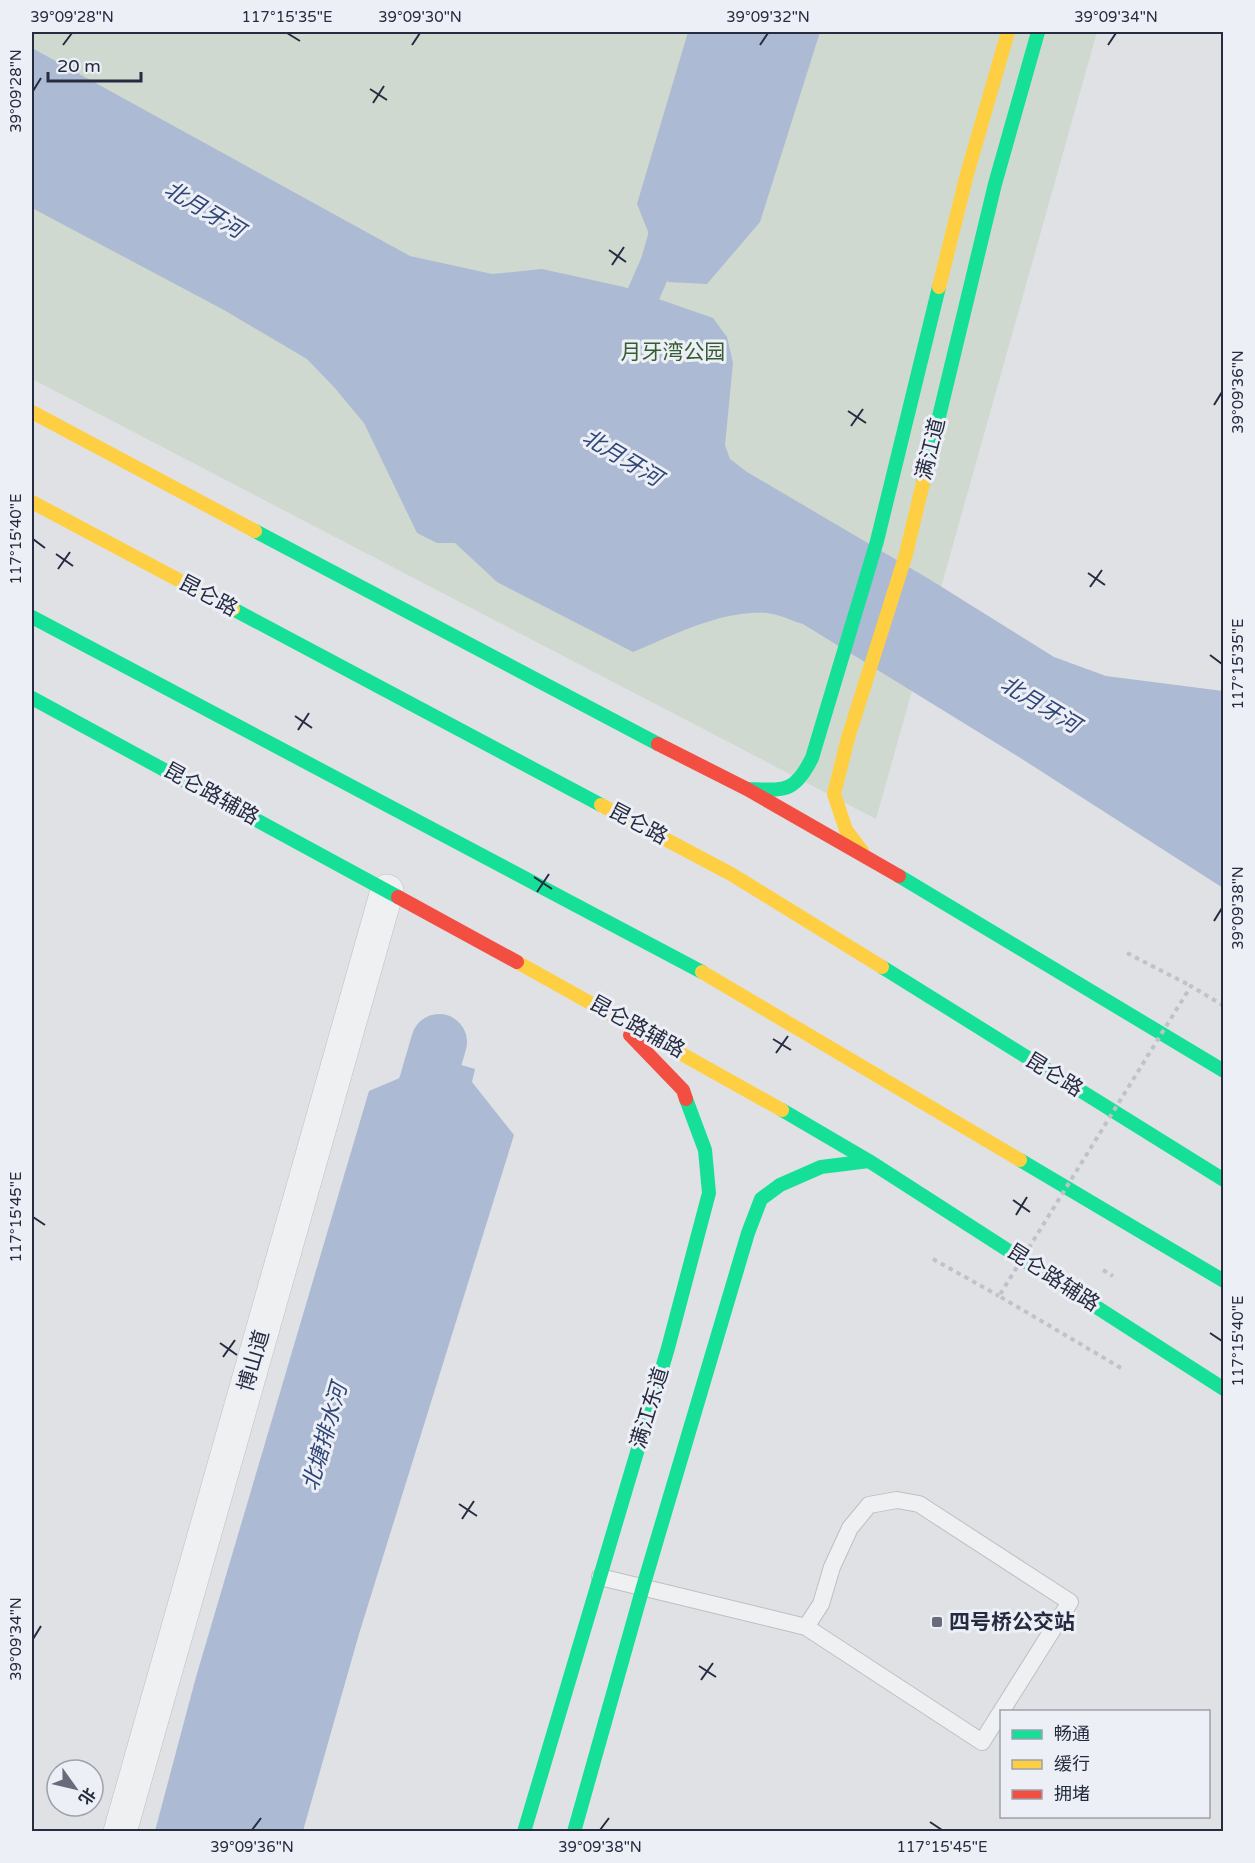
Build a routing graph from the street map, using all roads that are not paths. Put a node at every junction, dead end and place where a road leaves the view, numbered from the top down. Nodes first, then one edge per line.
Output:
1 (1008, 32) edge
2 (1038, 32) edge
3 (32, 412) edge
4 (32, 502) edge
5 (32, 616) edge
6 (32, 698) edge
7 (747, 789) junction
8 (867, 857) junction
9 (387, 891) junction
10 (606, 1010) junction
11 (1224, 1071) edge
12 (869, 1161) junction
13 (1224, 1180) edge
14 (1224, 1281) edge
15 (1224, 1389) edge
16 (600, 1577) junction
17 (643, 1587) junction
18 (806, 1627) junction
19 (1002, 1710) edge
20 (1000, 1713) edge
21 (120, 1832) edge
22 (524, 1832) edge
23 (574, 1832) edge

1 - 7 main road, 满江道
2 - 8 main road, 满江道
3 - 7 main road
4 - 13 main road, 昆仑路
5 - 14 main road
6 - 9 main road, 昆仑路辅路
7 - 8 main road
8 - 11 main road
9 - 10 main road, 昆仑路辅路
9 - 21 street, 博山道
10 - 12 main road, 昆仑路辅路
10 - 16 main road, 满江东道
12 - 15 main road, 昆仑路辅路
12 - 17 main road, 满江东道
16 - 17 lane
16 - 22 main road, 满江东道
17 - 18 lane
17 - 23 main road, 满江东道
18 - 19 lane
18 - 20 lane

